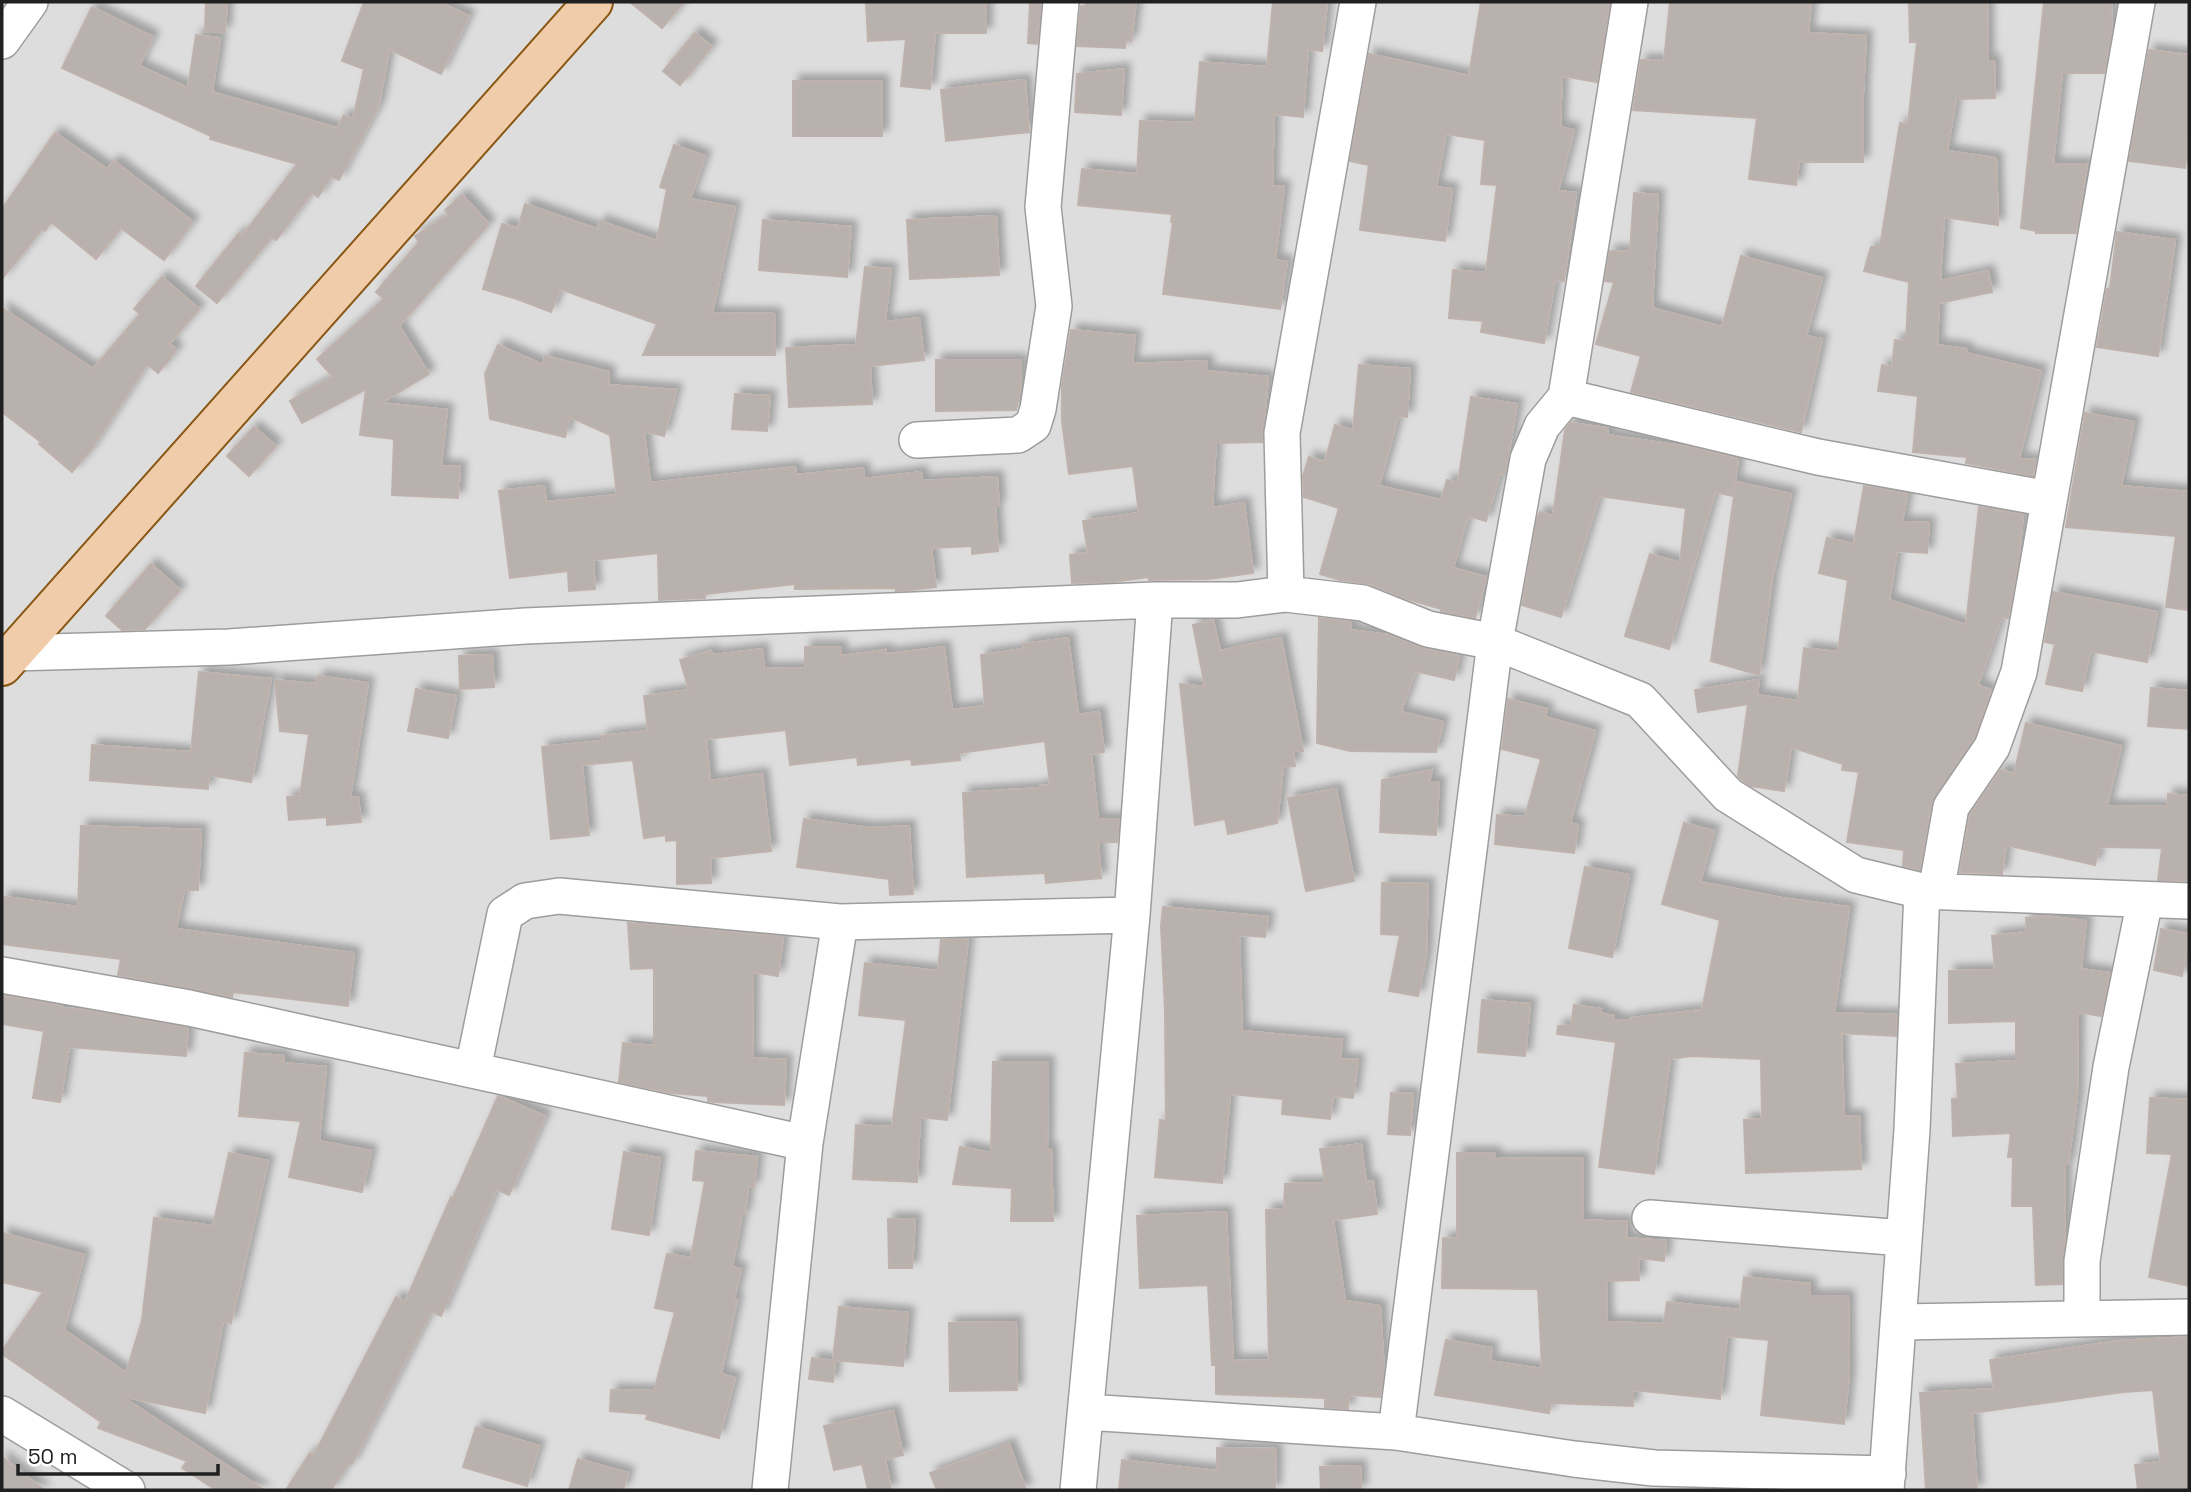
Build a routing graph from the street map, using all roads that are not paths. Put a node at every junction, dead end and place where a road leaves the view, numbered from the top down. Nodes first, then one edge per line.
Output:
1 (30, 2) edge
2 (593, 2) edge
3 (1061, 2) edge
4 (1358, 2) edge
5 (1630, 2) edge
6 (2137, 2) edge
7 (2, 41) edge
8 (1566, 397) junction
9 (918, 440) dead end
10 (2049, 499) junction
11 (1286, 594) junction
12 (1155, 600) junction
13 (1495, 642) junction
14 (7, 659) edge
15 (1929, 892) junction
16 (2145, 900) junction
17 (2189, 901) edge
18 (1132, 915) junction
19 (840, 922) junction
20 (2, 975) edge
21 (473, 1069) junction
22 (805, 1143) junction
23 (1650, 1218) dead end
24 (1904, 1238) junction
25 (2189, 1317) edge
26 (2082, 1319) junction
27 (1898, 1322) junction
28 (1086, 1412) junction
29 (2, 1414) edge
30 (1396, 1432) junction
31 (1887, 1482) edge
32 (127, 1490) edge
33 (770, 1490) edge
34 (1079, 1490) edge

1 - 7 street
2 - 14 main road
3 - 9 street
4 - 11 street
5 - 8 street
6 - 10 street
8 - 10 street
8 - 13 street
10 - 15 street
11 - 12 street
11 - 13 street
12 - 14 street
12 - 18 street
13 - 15 street
13 - 30 street
15 - 16 street
15 - 24 street
16 - 17 street
16 - 26 street
18 - 19 street
18 - 28 street
19 - 21 street
19 - 22 street
20 - 21 street
21 - 22 street
22 - 33 street
23 - 24 street
24 - 27 street
25 - 26 street
26 - 27 street
27 - 31 street
28 - 30 street
28 - 34 street
29 - 32 street
30 - 31 street

